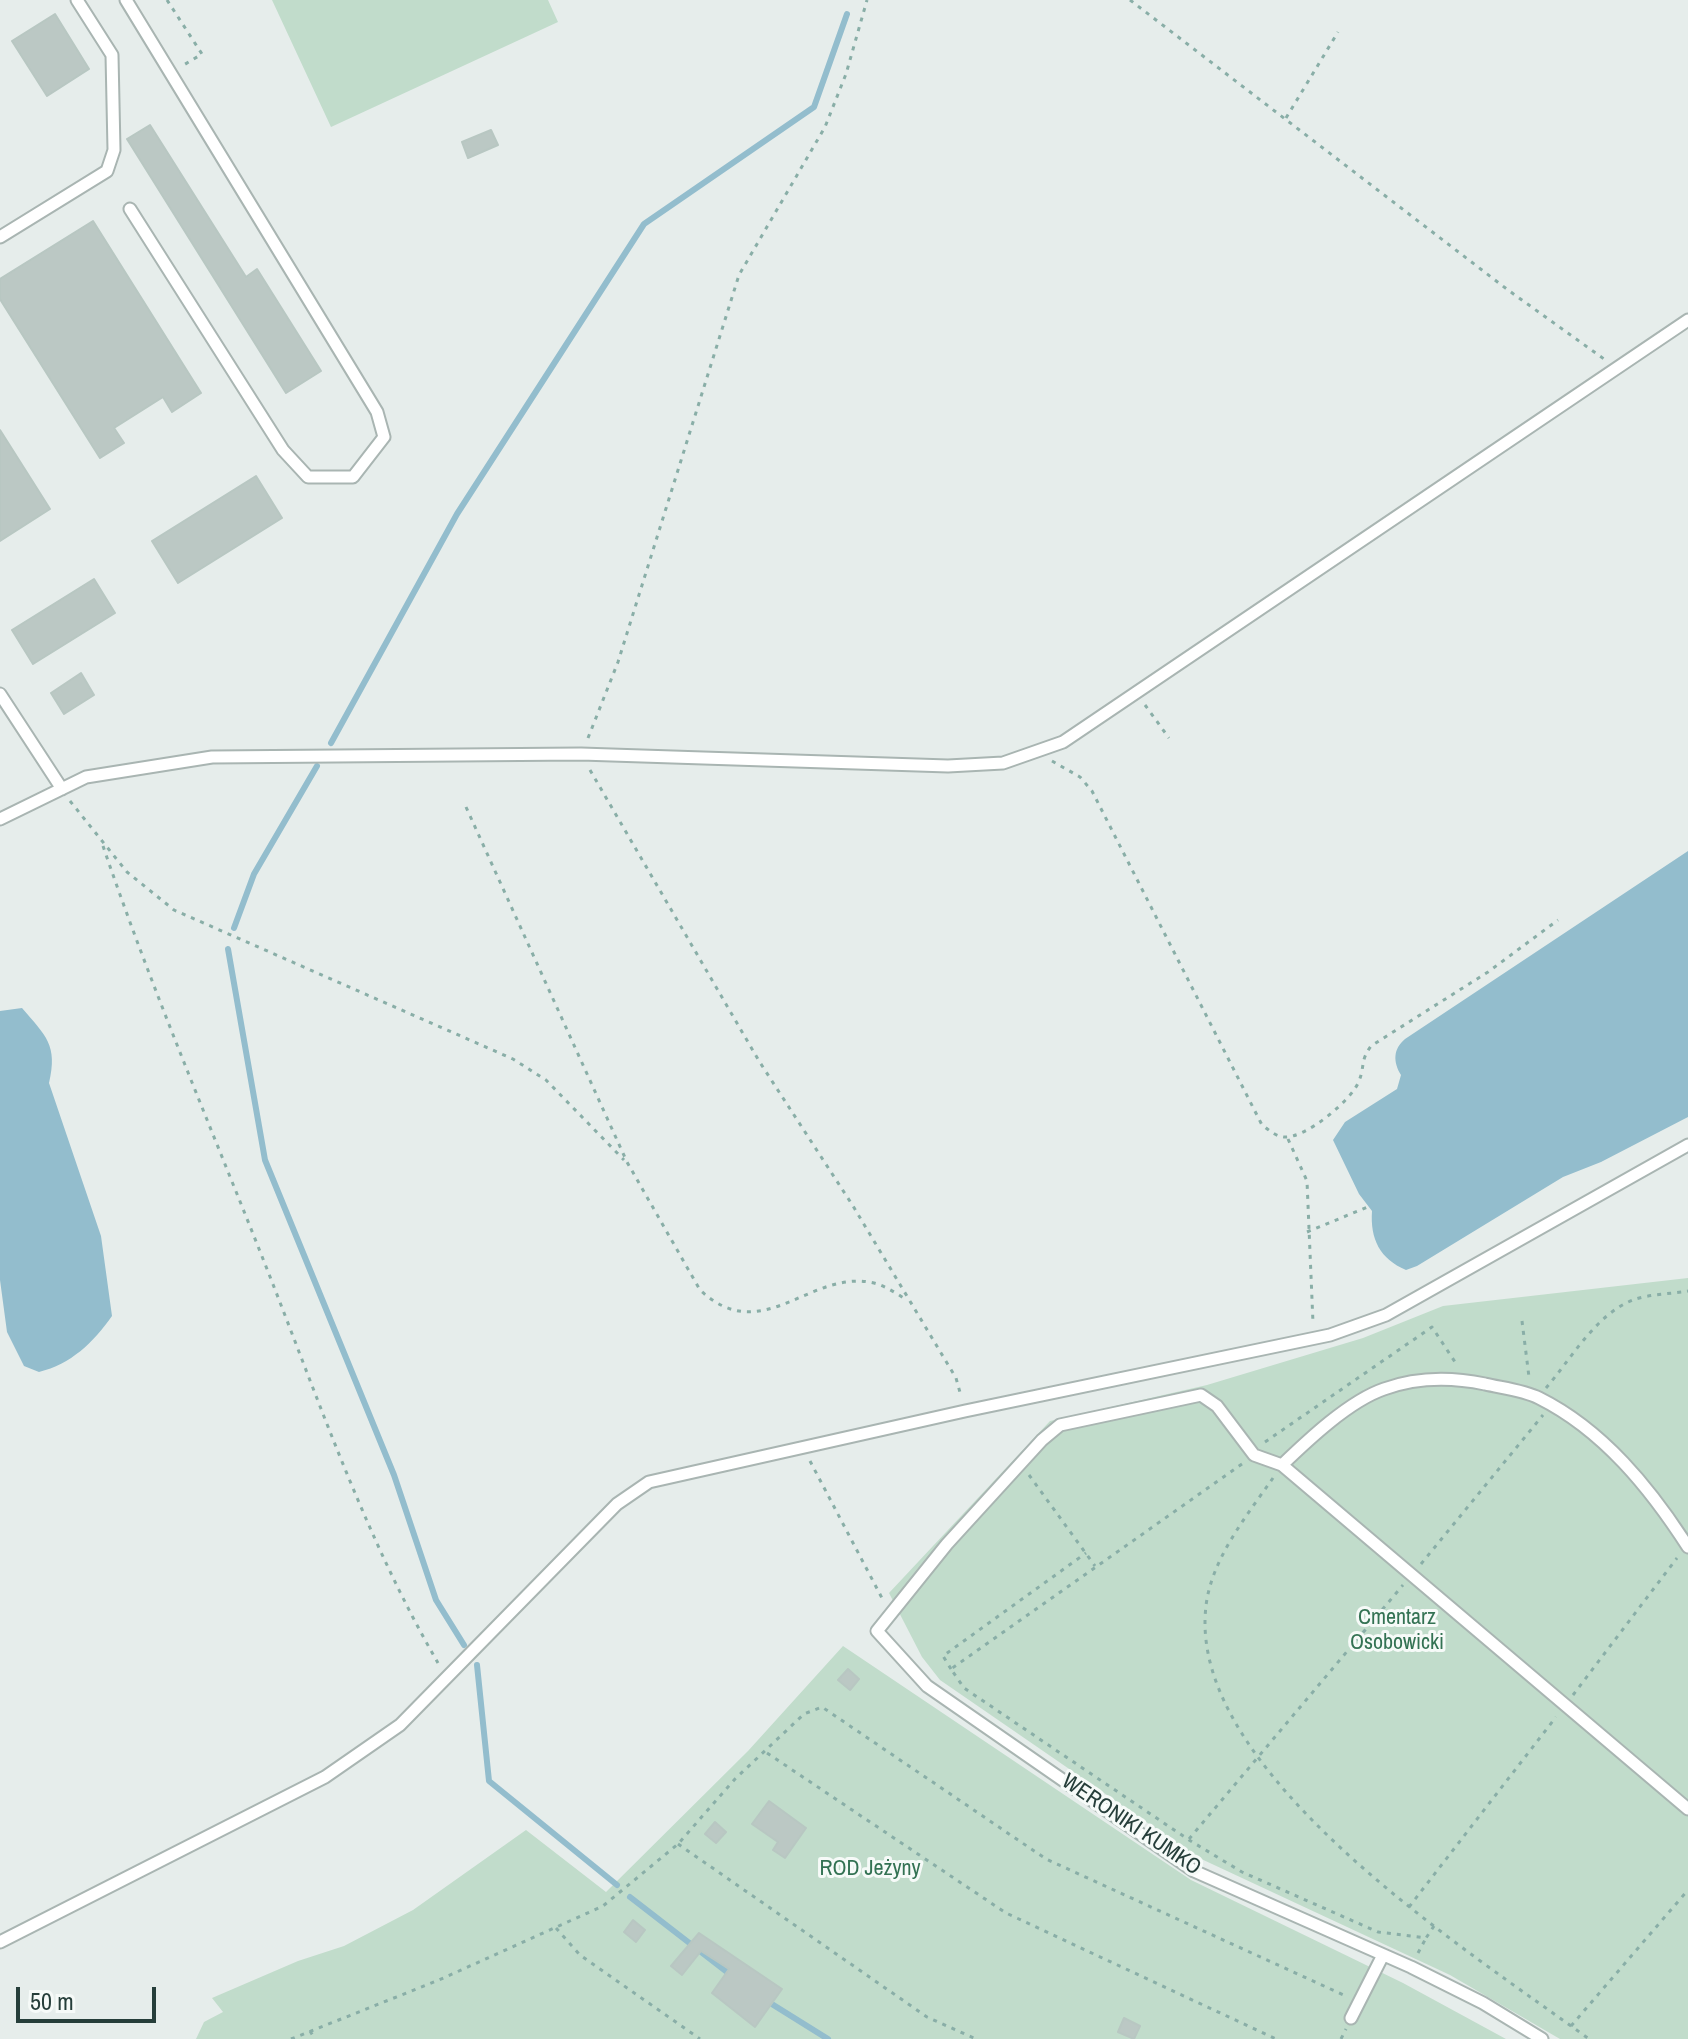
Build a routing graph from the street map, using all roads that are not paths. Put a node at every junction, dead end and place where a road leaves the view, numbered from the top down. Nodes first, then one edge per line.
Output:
1 (77, 0) edge
2 (126, 0) edge
3 (130, 209) dead end
4 (0, 237) edge
5 (1688, 320) edge
6 (0, 694) edge
7 (62, 789) junction
8 (0, 819) edge
9 (1688, 1145) edge
10 (1282, 1465) junction
11 (1688, 1546) edge
12 (1688, 1809) edge
13 (0, 1942) edge
14 (1383, 1955) junction
15 (1351, 2018) dead end
16 (1542, 2039) edge

1 - 4 lane
2 - 3 lane
5 - 7 lane
6 - 7 lane
7 - 8 lane
9 - 13 lane
10 - 11 lane
10 - 12 lane
10 - 14 lane, WERONIKI KUMKO
14 - 15 lane
14 - 16 lane, WERONIKI KUMKO

